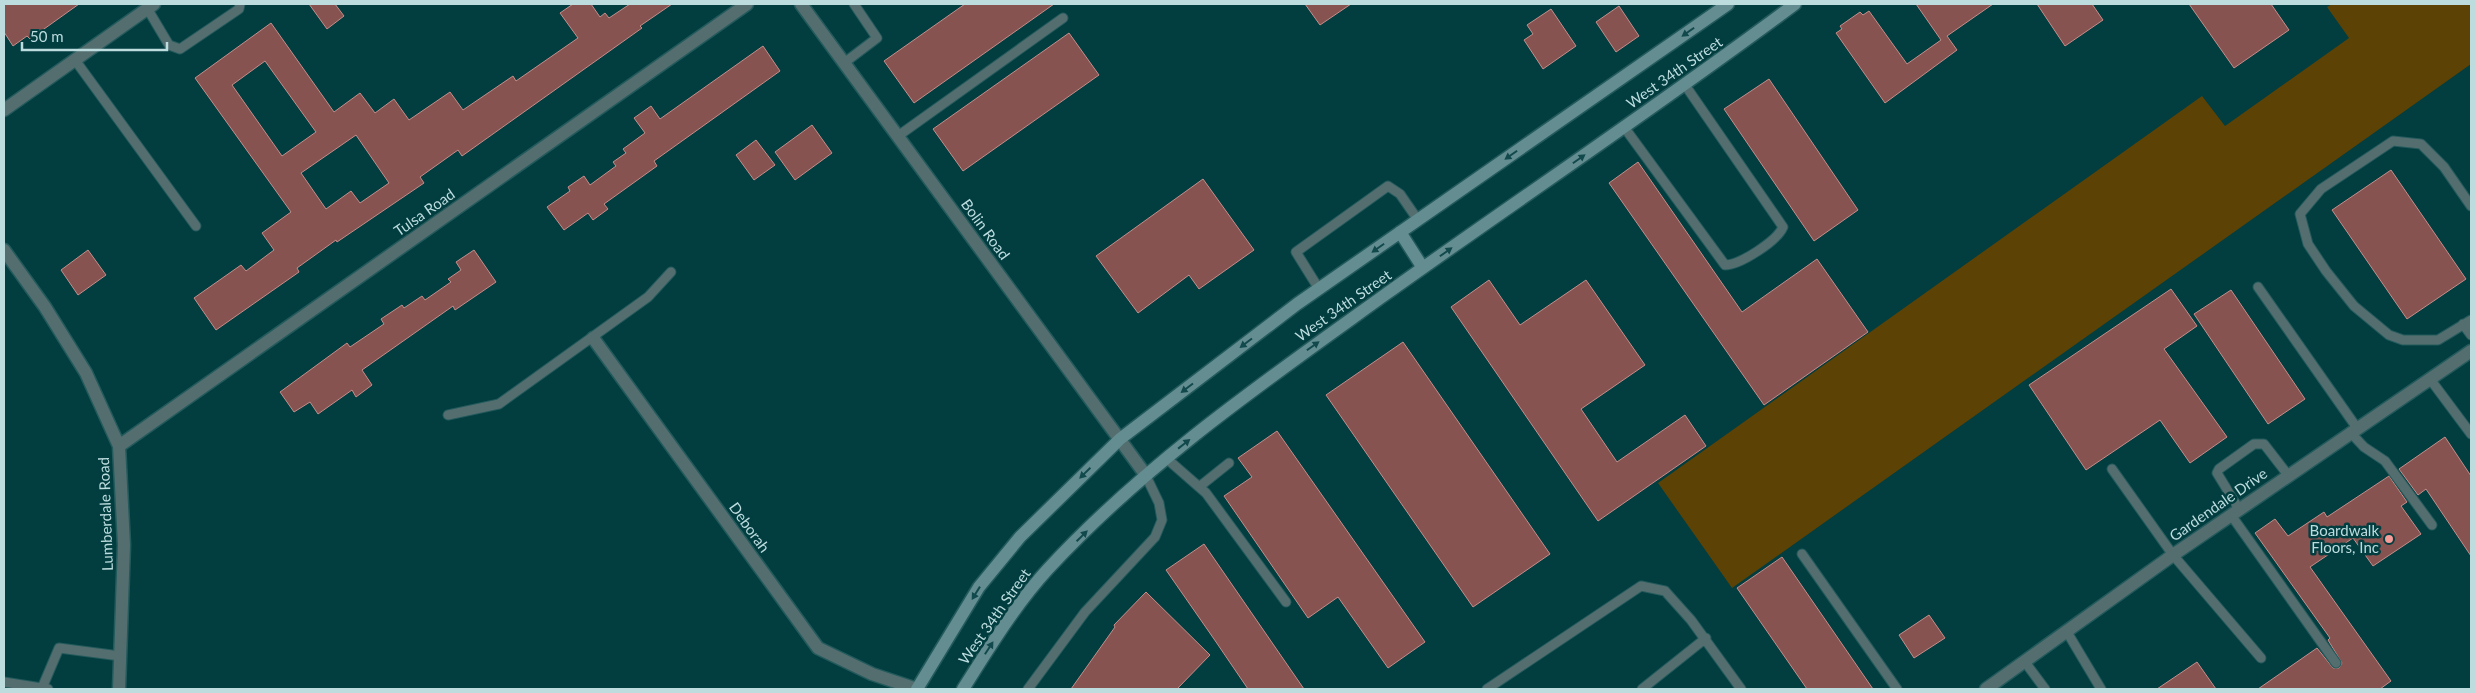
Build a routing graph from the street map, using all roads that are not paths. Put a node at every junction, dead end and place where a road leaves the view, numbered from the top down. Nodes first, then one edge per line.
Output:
1 (240, 4) edge
2 (748, 4) edge
3 (854, 4) edge
4 (1728, 4) edge
5 (1795, 4) edge
6 (803, 5) edge
7 (150, 6) edge
8 (1063, 18) dead end
9 (75, 60) junction
10 (844, 63) junction
11 (1685, 85) junction
12 (4, 110) edge
13 (1624, 127) junction
14 (898, 136) junction
15 (2471, 206) edge
16 (1418, 220) junction
17 (196, 226) dead end
18 (1400, 232) junction
19 (4, 250) edge
20 (1423, 268) junction
21 (671, 272) dead end
22 (2258, 287) dead end
23 (1319, 289) junction
24 (2467, 322) edge
25 (2471, 335) edge
26 (592, 338) junction
27 (2471, 351) edge
28 (2430, 379) junction
29 (448, 415) dead end
30 (2354, 430) junction
31 (2471, 434) edge
32 (1120, 439) junction
33 (119, 446) junction
34 (1166, 458) junction
35 (1229, 463) dead end
36 (2112, 469) dead end
37 (1145, 474) junction
38 (2288, 475) junction
39 (1199, 488) junction
40 (2235, 512) junction
41 (2432, 525) dead end
42 (1802, 554) dead end
43 (2173, 555) junction
44 (1286, 602) dead end
45 (2067, 632) junction
46 (1706, 638) junction
47 (120, 656) junction
48 (2261, 658) dead end
49 (2025, 662) junction
50 (2336, 663) dead end
51 (4, 682) edge
52 (1990, 688) edge
53 (45, 689) edge
54 (119, 689) edge
55 (917, 689) edge
56 (963, 689) edge
57 (1028, 689) edge
58 (1487, 689) edge
59 (1642, 689) edge
60 (1741, 689) edge
61 (1897, 689) edge
62 (2045, 689) edge
63 (2102, 689) edge

1 - 7 lane
2 - 33 street, Tulsa Road
3 - 10 lane
4 -> 16 main road, West 34th Street
5 - 11 main road, West 34th Street
6 - 10 street, Bolin Road
7 - 9 street
8 - 14 lane
9 - 12 street
9 - 17 lane
10 - 14 street, Bolin Road
11 - 13 main road, West 34th Street
11 - 13 lane
20 -> 13 main road, West 34th Street
14 - 32 street, Bolin Road
15 - 24 lane
16 - 18 main road, West 34th Street
16 - 23 lane
18 - 20 main road
18 -> 23 main road, West 34th Street
19 - 33 street, Lumberdale Road
34 -> 20 main road, West 34th Street
21 - 26 lane
22 - 30 lane
23 -> 32 main road, West 34th Street
24 - 25 lane
26 - 29 lane
26 - 55 street, Deborah
27 - 28 street, Gardendale Drive
28 - 30 street, Gardendale Drive
28 - 31 lane
30 - 38 street, Gardendale Drive
30 - 41 lane
32 - 37 street, Bolin Road
32 -> 55 main road, West 34th Street
33 - 47 street, Lumberdale Road
34 - 37 main road, West 34th Street
34 - 39 lane
35 - 39 lane
36 - 43 lane
56 -> 37 main road, West 34th Street
37 - 57 lane
38 - 40 street, Gardendale Drive
38 - 40 lane
39 - 44 lane
40 - 43 street, Gardendale Drive
40 - 50 lane
42 - 61 lane
43 - 45 street, Gardendale Drive
43 - 48 lane
45 - 49 street, Gardendale Drive
45 - 63 lane
46 - 58 lane
46 - 59 lane
46 - 60 lane
47 - 53 lane
47 - 54 street, Lumberdale Road
49 - 52 street, Gardendale Drive
49 - 62 lane
51 - 53 lane

